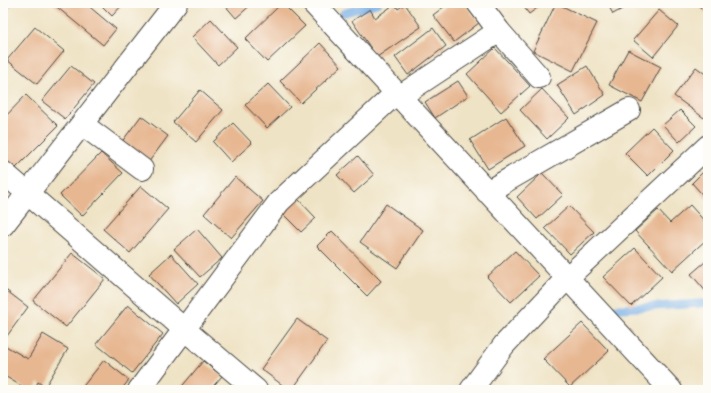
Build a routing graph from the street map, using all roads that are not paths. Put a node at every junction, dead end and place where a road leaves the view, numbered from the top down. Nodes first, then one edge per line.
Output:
1 (176, 3) edge
2 (313, 3) edge
3 (478, 3) edge
4 (499, 31) junction
5 (539, 77) dead end
6 (398, 95) junction
7 (629, 110) dead end
8 (82, 124) junction
9 (708, 146) edge
10 (142, 169) dead end
11 (3, 172) edge
12 (487, 192) junction
13 (28, 193) junction
14 (3, 225) edge
15 (567, 278) junction
16 (184, 329) junction
17 (139, 390) edge
18 (256, 390) edge
19 (471, 390) edge
20 (671, 390) edge

1 - 8 street
2 - 6 street
3 - 4 street
4 - 5 street
4 - 6 street
6 - 12 street
6 - 16 street
7 - 12 street
8 - 10 street
8 - 13 street
9 - 15 street
11 - 13 street
12 - 15 street
13 - 14 street
13 - 16 street
15 - 19 street
15 - 20 street
16 - 17 street
16 - 18 street

